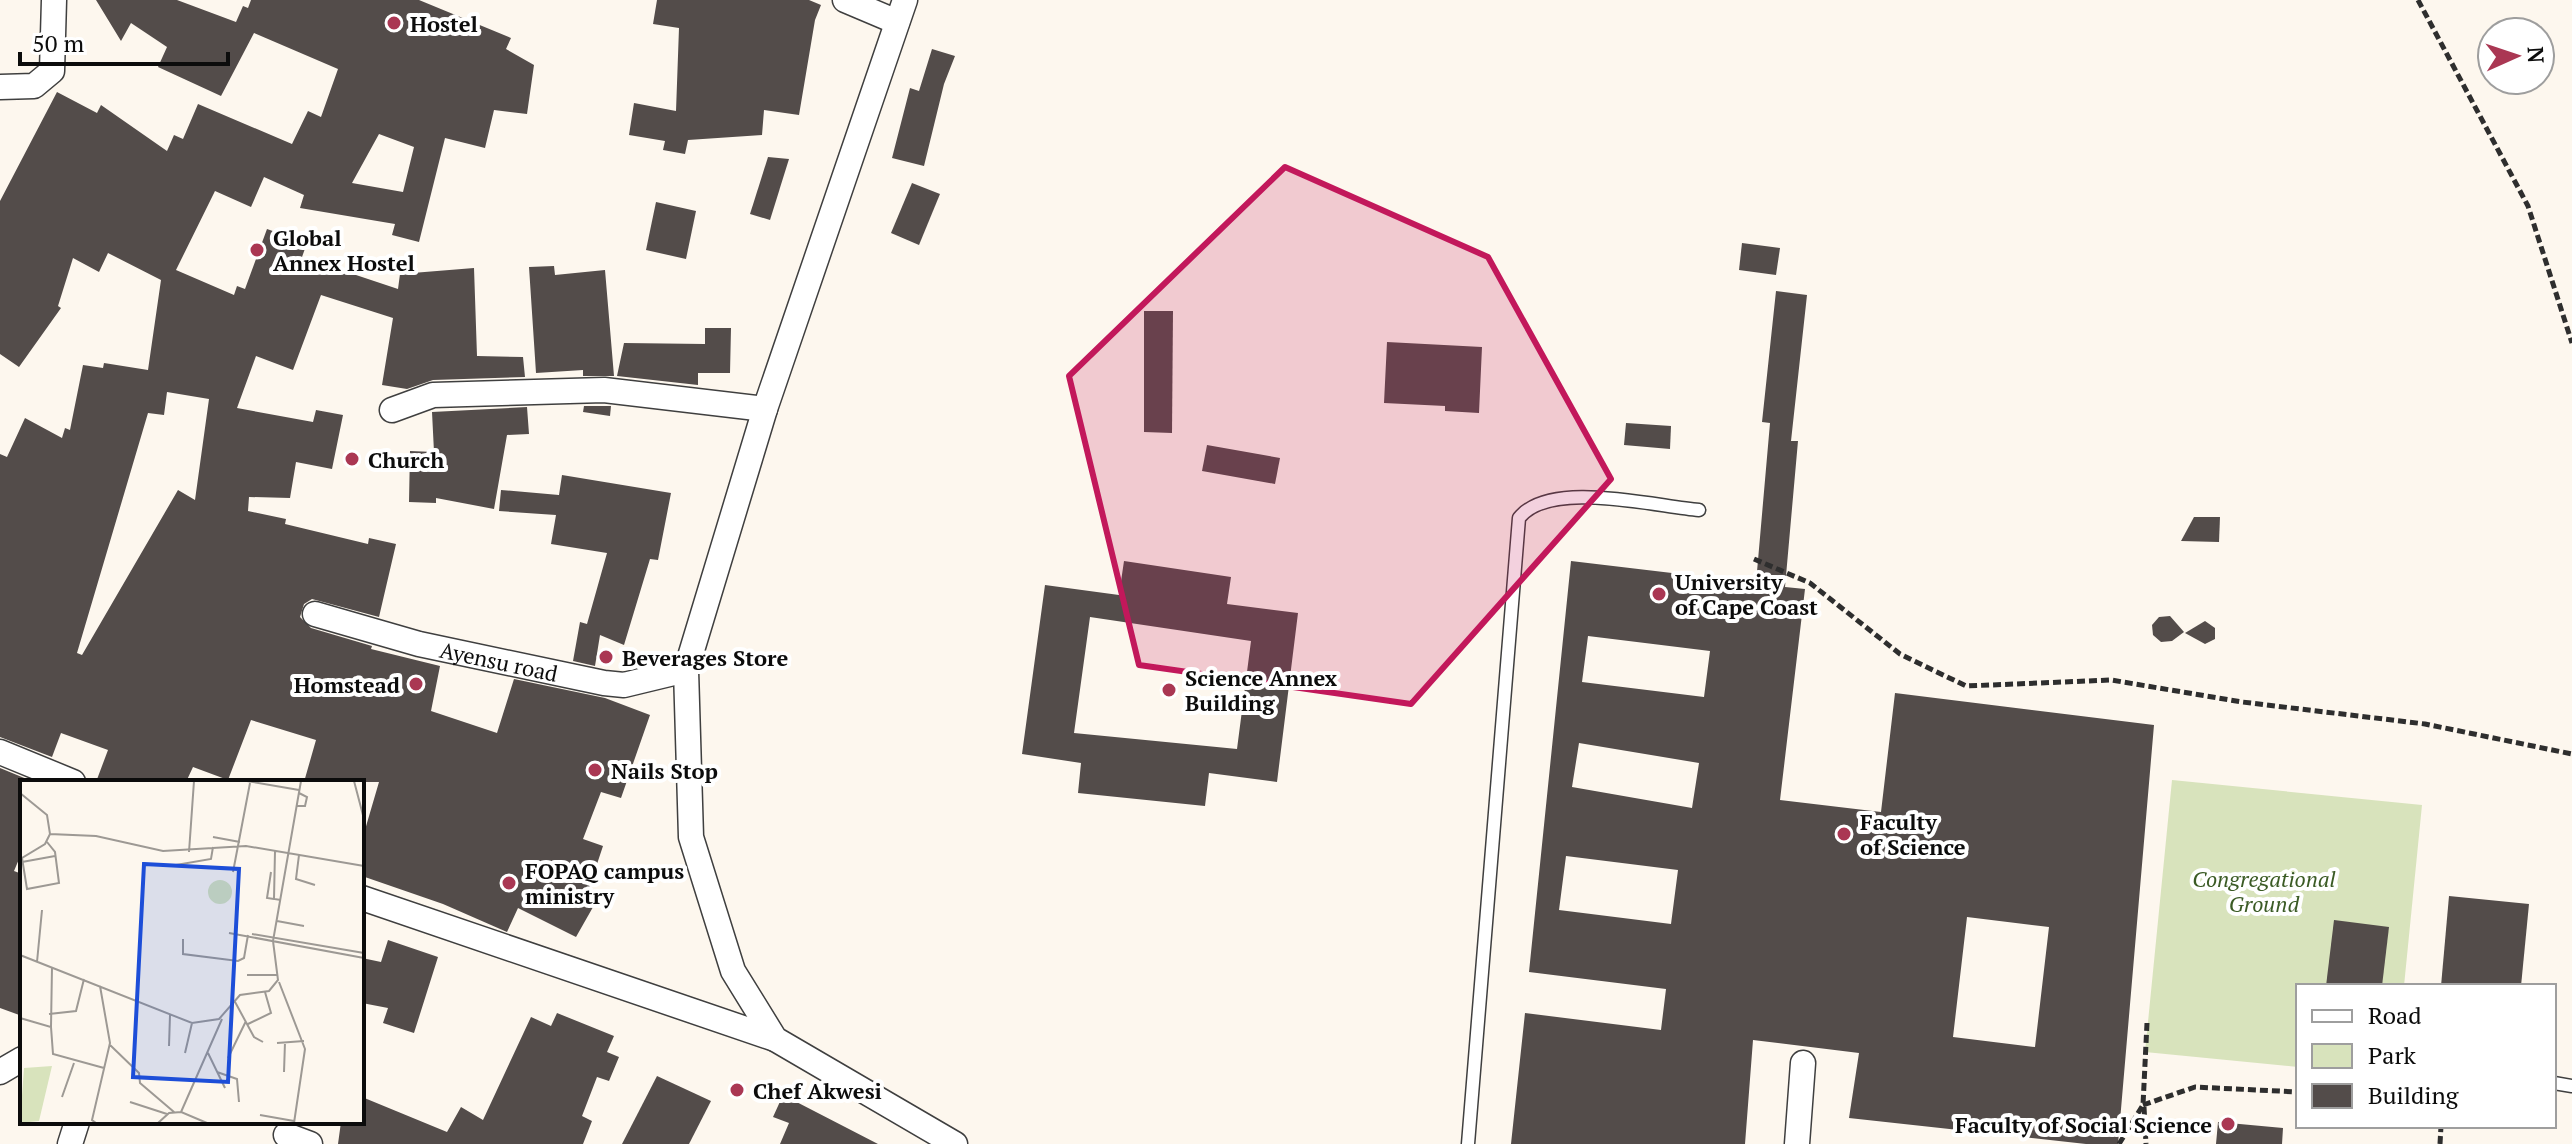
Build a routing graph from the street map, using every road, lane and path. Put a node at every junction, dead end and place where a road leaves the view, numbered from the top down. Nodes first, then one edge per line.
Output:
1 (54, 0) edge
2 (845, 0) edge
3 (2418, 0) edge
4 (901, 11) edge
5 (0, 87) edge
6 (2572, 343) edge
7 (765, 409) junction
8 (392, 410) dead end
9 (1699, 510) dead end
10 (1754, 559) dead end
11 (315, 614) dead end
12 (686, 670) junction
13 (0, 752) edge
14 (2572, 754) edge
15 (68, 780) edge
16 (364, 899) edge
17 (2147, 1023) dead end
18 (775, 1039) junction
19 (20, 1060) edge
20 (1803, 1063) dead end
21 (0, 1072) edge
22 (2296, 1092) edge
23 (2143, 1105) junction
24 (76, 1124) edge
25 (286, 1135) dead end
26 (70, 1144) edge
27 (310, 1144) edge
28 (955, 1144) edge
29 (1468, 1144) edge
30 (1797, 1144) edge
31 (2121, 1144) edge
32 (2146, 1144) edge

1 - 5 street
2 - 4 street
3 - 6 path
4 - 7 street
7 - 8 street
7 - 12 street
9 - 29 lane
10 - 14 path
11 - 12 street, Ayensu road
12 - 18 street
13 - 15 street
16 - 18 street
17 - 23 path
18 - 28 street
19 - 21 street
20 - 30 street
22 - 23 path
23 - 31 path
23 - 32 path
24 - 26 street
25 - 27 street

